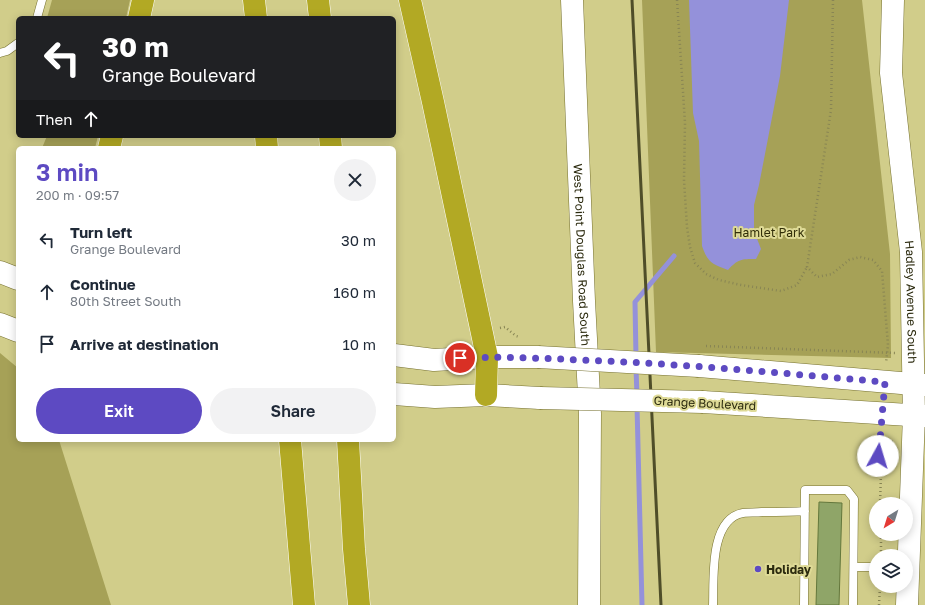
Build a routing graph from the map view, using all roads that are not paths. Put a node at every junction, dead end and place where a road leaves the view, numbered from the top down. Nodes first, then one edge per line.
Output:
1 (42, 0) edge
2 (143, 0) edge
3 (254, 0) edge
4 (318, 0) edge
5 (410, 0) edge
6 (572, 0) edge
7 (893, 0) edge
8 (37, 16) edge
9 (139, 16) edge
10 (256, 16) edge
11 (320, 16) edge
12 (16, 44) edge
13 (0, 53) edge
14 (0, 272) edge
15 (16, 278) edge
16 (0, 324) edge
17 (16, 330) edge
18 (396, 355) edge
19 (487, 357) junction
20 (919, 385) edge
21 (396, 394) edge
22 (486, 395) junction
23 (919, 416) edge
24 (290, 442) edge
25 (348, 442) edge
26 (805, 512) junction
27 (909, 549) edge
28 (854, 567) junction
29 (869, 567) edge
30 (907, 593) edge
31 (304, 605) edge
32 (359, 605) edge
33 (589, 605) edge
34 (714, 605) edge
35 (804, 605) edge
36 (854, 605) edge
37 (907, 605) edge

1 - 8 lane
2 - 9 highway
3 - 10 highway
4 - 11 highway
5 - 19 highway
6 - 33 street, West Point Douglas Road South
7 - 20 street, Hadley Avenue South
12 - 13 lane
14 - 15 street
16 - 17 street
18 - 19 street
19 - 20 street, bridge
19 - 22 highway
20 - 23 street, Hadley Avenue South
21 - 22 street, Grange Boulevard
22 - 23 street, Grange Boulevard, bridge
23 - 27 street, Hadley Avenue South
24 - 31 highway
25 - 32 highway
26 - 28 lane
26 - 34 lane
26 - 35 lane
28 - 29 lane
28 - 36 lane
30 - 37 street, Hadley Avenue South

